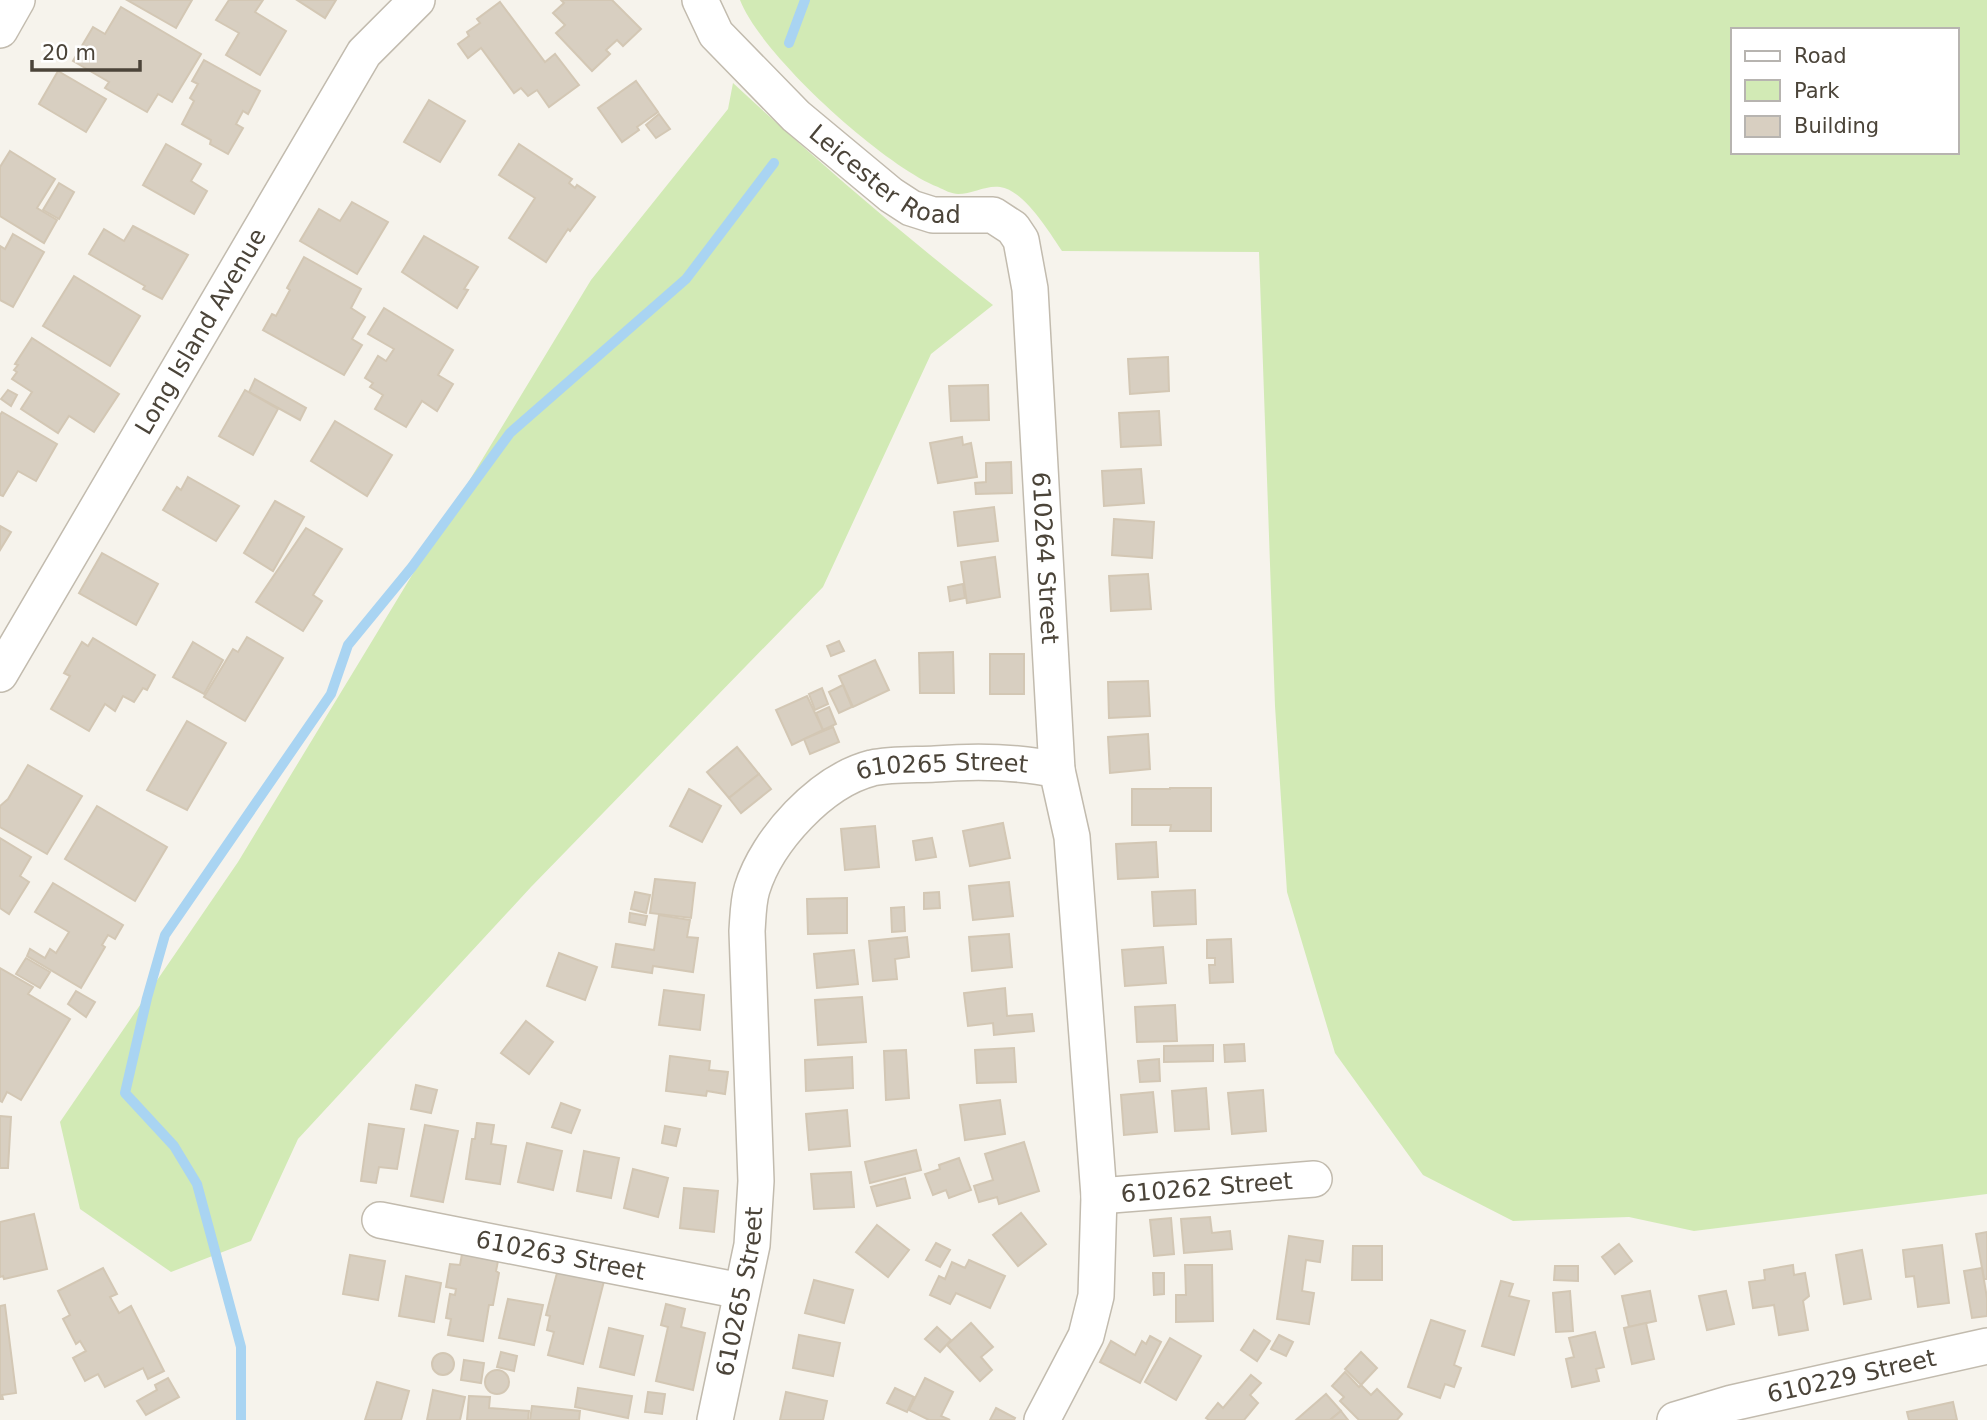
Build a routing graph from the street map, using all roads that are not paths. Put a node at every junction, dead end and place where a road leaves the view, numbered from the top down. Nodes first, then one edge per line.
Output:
1 (17, 0) edge
2 (417, 0) edge
3 (699, 0) edge
4 (0, 30) edge
5 (1034, 345) joint
6 (0, 674) edge
7 (1057, 770) junction
8 (1314, 1179) dead end
9 (1099, 1196) junction
10 (380, 1220) dead end
11 (741, 1291) junction
12 (1986, 1353) edge
13 (715, 1420) edge
14 (1042, 1420) edge
15 (1675, 1420) edge

1 - 4 street
2 - 6 street, Long Island Avenue
3 - 5 street, Leicester Road
5 - 7 street, 610264 Street
7 - 9 street, 610265 Street
7 - 11 street, 610265 Street
8 - 9 street, 610262 Street
9 - 14 street, 610265 Street
10 - 11 street, 610263 Street
11 - 13 street, 610265 Street
12 - 15 street, 610229 Street

